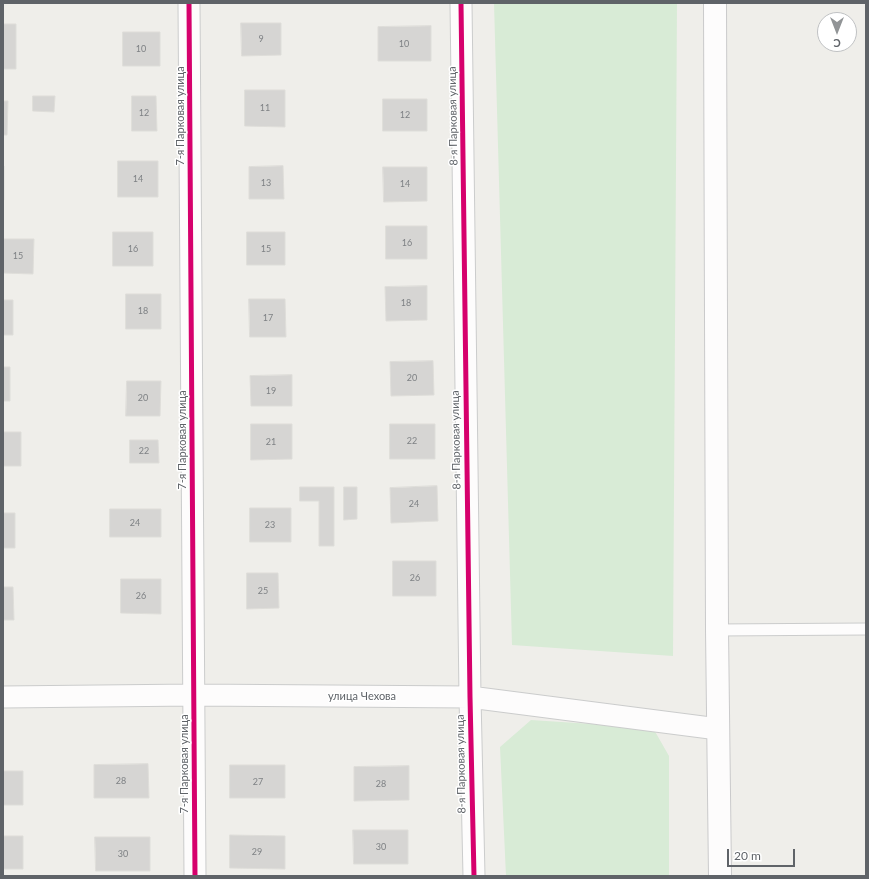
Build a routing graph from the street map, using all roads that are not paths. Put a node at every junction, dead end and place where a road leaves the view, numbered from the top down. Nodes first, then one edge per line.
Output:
1 (189, 3) edge
2 (461, 3) edge
3 (715, 3) edge
4 (866, 629) edge
5 (717, 630) junction
6 (194, 695) junction
7 (3, 697) edge
8 (470, 697) junction
9 (718, 729) junction
10 (195, 876) edge
11 (474, 876) edge
12 (720, 876) edge

1 - 6 street, 7-я Парковая улица
2 - 8 street, 8-я Парковая улица
3 - 5 main road
4 - 5 lane
5 - 9 main road
6 - 7 street, улица Чехова
6 - 8 street, улица Чехова
6 - 10 street, 7-я Парковая улица
8 - 9 street, улица Чехова
8 - 11 street, 8-я Парковая улица
9 - 12 main road

